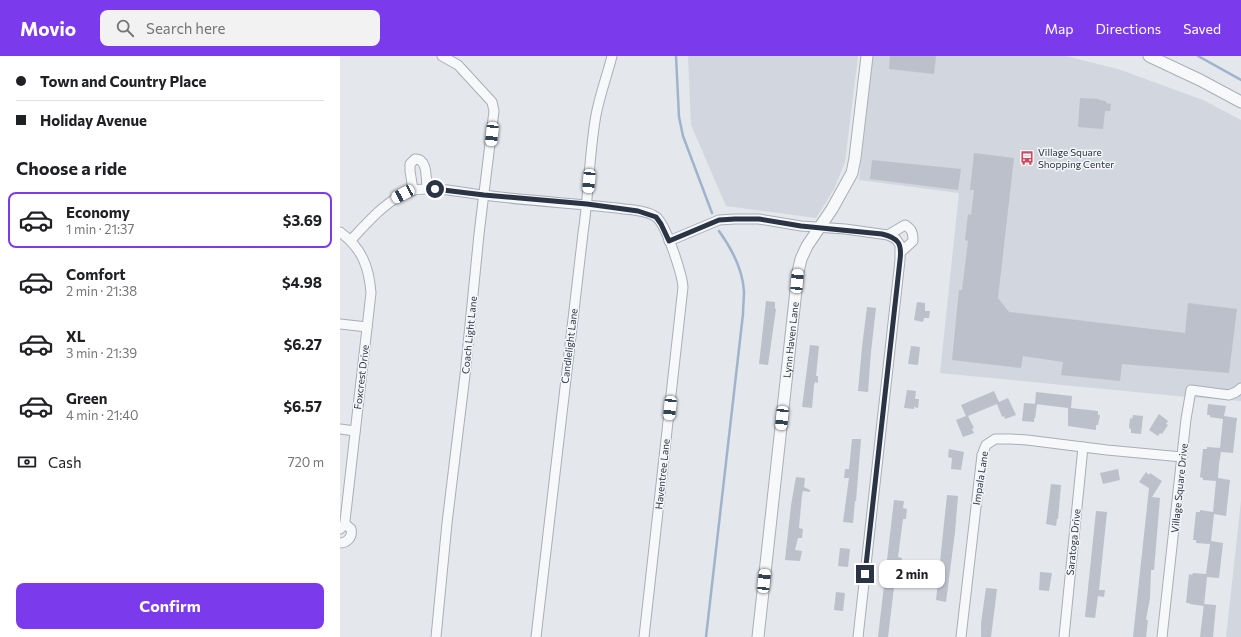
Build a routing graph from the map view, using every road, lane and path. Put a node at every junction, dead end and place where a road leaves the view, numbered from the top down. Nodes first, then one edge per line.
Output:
1 (442, 56) edge
2 (612, 56) edge
3 (867, 56) edge
4 (1149, 56) edge
5 (1241, 102) edge
6 (427, 189) junction
7 (413, 190) junction
8 (484, 195) junction
9 (587, 204) junction
10 (819, 227) junction
11 (340, 232) edge
12 (888, 235) junction
13 (351, 240) junction
14 (669, 241) junction
15 (901, 252) junction
16 (340, 324) edge
17 (367, 327) junction
18 (1241, 388) edge
19 (340, 429) edge
20 (355, 431) junction
21 (1083, 447) junction
22 (1182, 457) junction
23 (342, 527) edge
24 (340, 543) edge
25 (436, 637) edge
26 (536, 637) edge
27 (644, 637) edge
28 (758, 637) edge
29 (858, 637) edge
30 (961, 637) edge
31 (1064, 637) edge
32 (1162, 637) edge

1 - 8 street, Coach Light Lane
2 - 9 street, Candlelight Lane
3 - 10 street, Lynn Haven Lane
4 - 5 street
6 - 7 street, Haventree Lane
6 - 7 street
6 - 8 street, Haventree Lane
7 - 13 street
8 - 9 street, Haventree Lane
8 - 25 street, Coach Light Lane
9 - 14 street, Haventree Lane
9 - 26 street, Candlelight Lane
10 - 12 street
10 - 14 street
10 - 28 street, Lynn Haven Lane
11 - 13 street, Foxcrest Drive
12 - 15 street
12 - 15 street
13 - 17 street, Foxcrest Drive
14 - 27 street, Haventree Lane
15 - 29 street
16 - 17 street
17 - 20 street, Foxcrest Drive
18 - 22 street, Village Square Drive
19 - 20 street
20 - 23 street, Foxcrest Drive
21 - 22 street, Impala Lane
21 - 30 street, Impala Lane
21 - 31 street, Saratoga Drive
22 - 32 street, Village Square Drive
23 - 24 street

